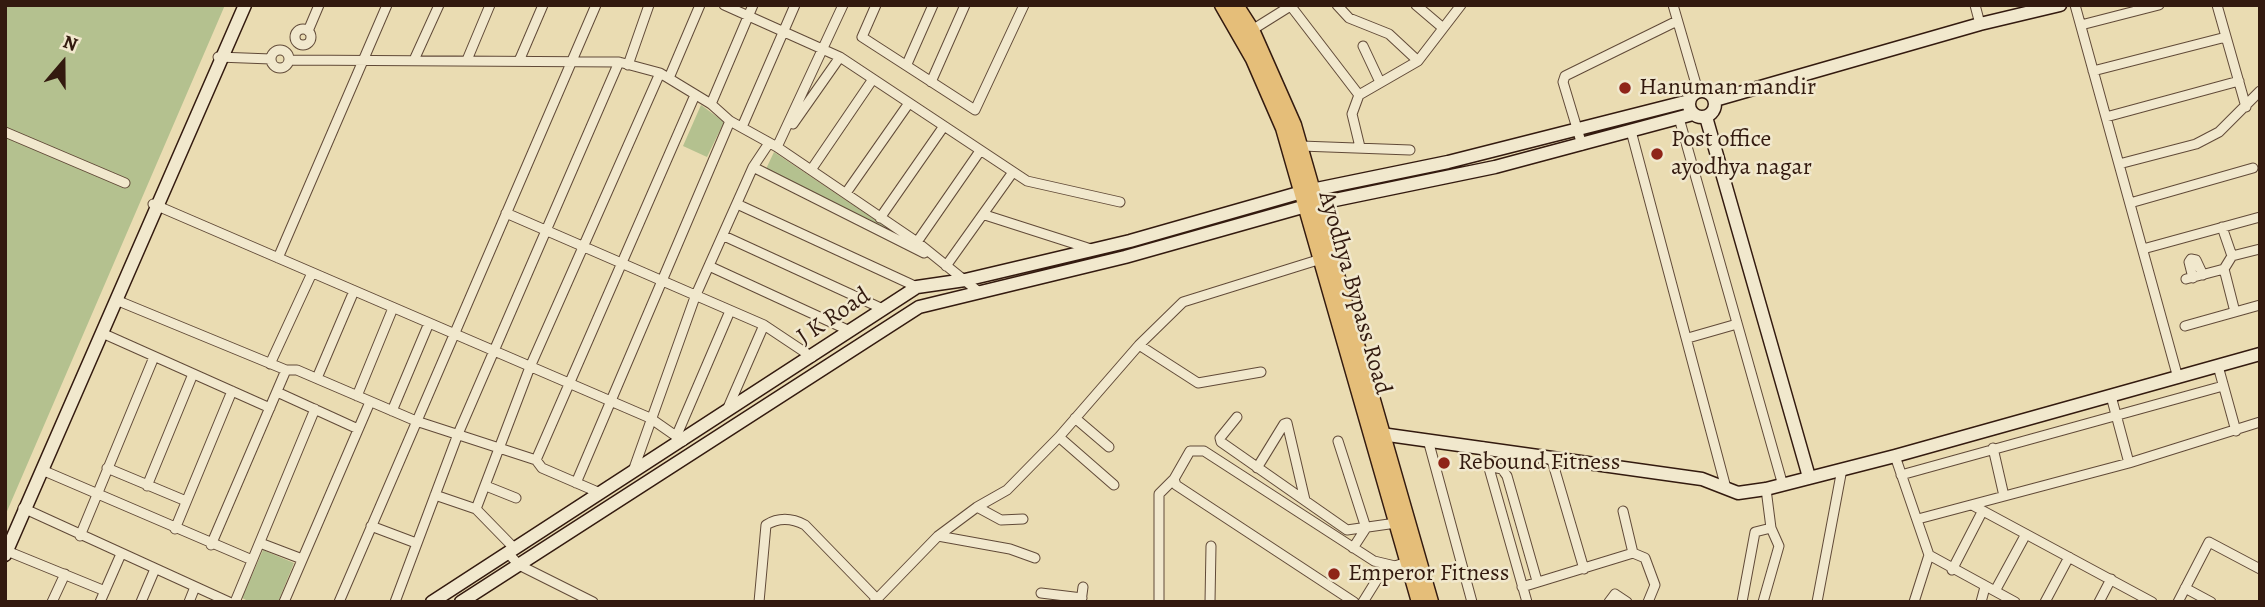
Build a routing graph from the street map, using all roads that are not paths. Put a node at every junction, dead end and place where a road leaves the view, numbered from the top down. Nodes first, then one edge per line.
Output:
1 (242, 5) edge
2 (318, 5) edge
3 (387, 5) edge
4 (439, 5) edge
5 (490, 5) edge
6 (544, 5) edge
7 (596, 5) edge
8 (649, 5) edge
9 (700, 5) edge
10 (724, 5) edge
11 (753, 5) edge
12 (795, 5) edge
13 (843, 5) edge
14 (876, 5) edge
15 (933, 5) edge
16 (965, 5) edge
17 (1024, 5) edge
18 (1222, 5) edge
19 (1236, 5) edge
20 (1338, 5) edge
21 (1416, 5) edge
22 (1461, 5) edge
23 (1673, 5) edge
24 (1975, 5) edge
25 (2060, 5) edge
26 (2075, 5) edge
27 (2159, 5) edge
28 (2217, 5) edge
29 (1291, 6) edge
30 (749, 16) junction
31 (1677, 21) junction
32 (1980, 24) junction
33 (2081, 25) junction
34 (1443, 28) junction
35 (1252, 30) junction
36 (785, 31) junction
37 (2226, 37) junction
38 (1363, 46) dead end
39 (824, 48) junction
40 (219, 57) junction
41 (840, 57) junction
42 (364, 59) junction
43 (292, 60) junction
44 (414, 60) junction
45 (467, 60) junction
46 (519, 61) junction
47 (1418, 61) junction
48 (571, 62) junction
49 (623, 63) junction
50 (908, 64) junction
51 (2093, 71) junction
52 (660, 73) junction
53 (669, 78) junction
54 (873, 79) junction
55 (1380, 80) junction
56 (2239, 81) junction
57 (931, 82) junction
58 (2260, 91) edge
59 (695, 95) junction
60 (1359, 95) junction
61 (1715, 100) junction
62 (909, 103) junction
63 (711, 104) junction
64 (1697, 106) junction
65 (2246, 107) junction
66 (2106, 117) junction
67 (1679, 118) junction
68 (730, 121) junction
69 (944, 126) junction
70 (742, 127) junction
71 (1578, 128) junction
72 (1631, 131) junction
73 (5, 132) edge
74 (773, 145) junction
75 (1582, 145) junction
76 (1301, 146) junction
77 (1360, 147) junction
78 (1410, 150) dead end
79 (980, 151) junction
80 (2119, 164) junction
81 (753, 167) junction
82 (2253, 168) dead end
83 (811, 170) junction
84 (1013, 172) junction
85 (125, 183) dead end
86 (846, 193) junction
87 (1309, 198) junction
88 (1120, 202) dead end
89 (2130, 203) junction
90 (155, 204) junction
91 (737, 204) junction
92 (506, 214) junction
93 (985, 215) junction
94 (2260, 217) edge
95 (880, 218) junction
96 (2222, 227) junction
97 (547, 232) junction
98 (724, 236) junction
99 (917, 242) junction
100 (584, 247) junction
101 (1091, 249) junction
102 (2143, 249) junction
103 (2260, 249) edge
104 (2232, 256) junction
105 (278, 258) junction
106 (933, 258) junction
107 (1321, 259) junction
108 (622, 265) junction
109 (709, 266) junction
110 (946, 266) junction
111 (2224, 269) junction
112 (1007, 270) junction
113 (312, 273) junction
114 (2203, 275) junction
115 (965, 280) junction
116 (663, 283) junction
117 (1012, 284) junction
118 (917, 287) junction
119 (354, 290) junction
120 (979, 292) junction
121 (695, 297) junction
122 (116, 300) junction
123 (2260, 305) edge
124 (393, 308) junction
125 (883, 309) junction
126 (730, 311) junction
127 (2235, 312) junction
128 (429, 323) junction
129 (1737, 324) junction
130 (764, 325) junction
131 (2185, 327) dead end
132 (850, 331) junction
133 (102, 333) junction
134 (454, 334) junction
135 (1688, 338) junction
136 (1139, 345) junction
137 (494, 351) junction
138 (2260, 354) edge
139 (154, 357) junction
140 (812, 357) junction
141 (270, 364) junction
142 (2218, 366) junction
143 (530, 368) junction
144 (286, 370) junction
145 (1261, 372) dead end
146 (193, 374) junction
147 (317, 378) junction
148 (2178, 378) junction
149 (570, 384) junction
150 (2223, 386) junction
151 (232, 391) junction
152 (277, 392) junction
153 (357, 396) junction
154 (2111, 396) junction
155 (370, 401) junction
156 (610, 401) junction
157 (270, 408) junction
158 (315, 409) junction
159 (391, 411) junction
160 (727, 411) junction
161 (2117, 415) junction
162 (1237, 417) dead end
163 (650, 418) junction
164 (1075, 418) junction
165 (416, 421) junction
166 (2260, 422) edge
167 (358, 429) junction
168 (2236, 431) junction
169 (1376, 433) junction
170 (458, 434) junction
171 (1059, 437) junction
172 (1428, 440) junction
173 (1338, 441) dead end
174 (677, 442) junction
175 (1109, 447) dead end
176 (1483, 447) junction
177 (1993, 447) junction
178 (497, 448) junction
179 (1551, 457) junction
180 (1895, 457) junction
181 (680, 459) junction
182 (536, 460) junction
183 (2129, 463) junction
184 (1488, 466) junction
185 (107, 468) junction
186 (1257, 468) junction
187 (1842, 469) junction
188 (42, 470) junction
189 (633, 471) junction
190 (1901, 475) junction
191 (1809, 477) junction
192 (1174, 479) junction
193 (1782, 482) junction
194 (576, 483) junction
195 (1114, 485) dead end
196 (147, 486) junction
197 (485, 486) junction
198 (1726, 488) junction
199 (1766, 489) junction
200 (600, 493) junction
201 (96, 494) junction
202 (435, 495) junction
203 (2004, 496) junction
204 (516, 499) dead end
205 (1305, 500) junction
206 (186, 501) junction
207 (1972, 505) junction
208 (977, 507) junction
209 (23, 508) junction
210 (476, 509) junction
211 (1623, 511) dead end
212 (1982, 512) junction
213 (1023, 519) dead end
214 (1918, 519) junction
215 (1396, 523) junction
216 (371, 526) junction
217 (174, 528) junction
218 (1366, 528) junction
219 (1772, 528) junction
220 (2026, 534) junction
221 (80, 536) junction
222 (938, 536) junction
223 (260, 543) junction
224 (416, 543) junction
225 (211, 545) junction
226 (1211, 546) dead end
227 (1353, 548) junction
228 (6, 550) edge
229 (511, 551) junction
230 (1633, 553) junction
231 (121, 554) junction
232 (1929, 555) junction
233 (2069, 557) junction
234 (1035, 558) dead end
235 (302, 559) junction
236 (252, 560) junction
237 (1407, 562) junction
238 (519, 565) junction
239 (1386, 565) junction
240 (155, 569) junction
241 (1584, 569) junction
242 (2260, 569) edge
243 (1952, 570) junction
244 (65, 574) junction
245 (2111, 579) junction
246 (1537, 581) junction
247 (195, 587) junction
248 (1083, 587) dead end
249 (1522, 587) junction
250 (1985, 587) junction
251 (2185, 588) junction
252 (104, 591) junction
253 (1995, 591) junction
254 (1041, 593) dead end
255 (874, 600) edge
256 (1081, 600) edge
257 (52, 602) edge
258 (100, 602) edge
259 (141, 602) edge
260 (189, 602) edge
261 (229, 602) edge
262 (235, 602) edge
263 (284, 602) edge
264 (339, 602) edge
265 (395, 602) edge
266 (432, 602) edge
267 (461, 602) edge
268 (593, 602) edge
269 (759, 602) edge
270 (1159, 602) edge
271 (1210, 602) edge
272 (1354, 602) edge
273 (1363, 602) edge
274 (1419, 602) edge
275 (1431, 602) edge
276 (1472, 602) edge
277 (1527, 602) edge
278 (1609, 602) edge
279 (1627, 602) edge
280 (1648, 602) edge
281 (1742, 602) edge
282 (1763, 602) edge
283 (1817, 602) edge
284 (1914, 602) edge
285 (1981, 602) edge
286 (2015, 602) edge
287 (2045, 602) edge
288 (2099, 602) edge
289 (2152, 602) edge
290 (2178, 602) edge
291 (2211, 602) edge

1 - 40 street
2 - 43 street
3 - 42 street
4 - 44 street
5 - 45 street
6 - 46 street
7 - 48 street
8 - 49 street
9 - 53 street
10 - 30 street
11 - 30 street
12 - 36 street
13 - 39 street
14 - 50 street
15 - 50 street
16 - 57 street
17 - 57 street
18 - 87 main road, Ayodhya Bypass Road
19 - 35 main road, Ayodhya Bypass Road
20 - 47 street
21 - 34 street
22 - 34 street
23 - 31 street
24 - 32 street
25 - 32 street
26 - 33 street
27 - 33 street
28 - 37 street
29 - 35 street
29 - 60 street
30 - 36 street
30 - 63 street
31 - 64 street
31 - 71 street
32 - 61 street
33 - 51 street
34 - 47 street
35 - 76 main road, Ayodhya Bypass Road
36 - 39 street
36 - 70 street
37 - 51 street
37 - 56 street
38 - 55 street
39 - 41 street
39 - 74 street
40 - 43 street
40 - 90 street
41 - 54 street
41 - 74 street
42 - 43 street
42 - 44 street
42 - 105 street
44 - 45 street
45 - 46 street
46 - 48 street
47 - 55 street
48 - 49 street
48 - 92 street
49 - 52 street
49 - 97 street
50 - 57 street
51 - 66 street
52 - 53 street
52 - 100 street
53 - 59 street
54 - 62 street
54 - 83 street
55 - 60 street
56 - 65 street
56 - 66 street
58 - 65 street
59 - 63 street
59 - 108 street
60 - 77 street
61 - 64 street
61 - 64 street
62 - 69 street
62 - 86 street
63 - 68 street
64 - 67 street
64 - 71 street
64 - 191 street
65 - 80 street
66 - 80 street
67 - 72 street
67 - 129 street
68 - 70 street
68 - 116 street
69 - 79 street
69 - 95 street
70 - 74 street
71 - 75 street
71 - 87 street
72 - 75 street
72 - 135 street
73 - 85 street
74 - 81 street
74 - 83 street
75 - 87 street
76 - 77 street
76 - 87 main road, Ayodhya Bypass Road
77 - 78 street
79 - 84 street
79 - 99 street
80 - 89 street
81 - 91 street
81 - 106 street
82 - 89 street
83 - 86 street
84 - 88 street
84 - 93 street
86 - 95 street
87 - 101 street, J K Road
87 - 107 main road, Ayodhya Bypass Road
87 - 117 street, J K Road
87 - 169 main road, Ayodhya Bypass Road
89 - 102 street
90 - 105 street
90 - 122 street
90 - 209 street
91 - 98 street
91 - 118 street
92 - 97 street
92 - 134 street
93 - 101 street
93 - 110 street
94 - 96 street
95 - 99 street
96 - 102 street
96 - 104 street
97 - 100 street
97 - 137 street
98 - 109 street
98 - 125 street
99 - 106 street
100 - 108 street
100 - 143 street
101 - 112 street, J K Road
102 - 148 street
103 - 104 street
104 - 111 street
105 - 113 street
106 - 110 street
107 - 136 street
107 - 169 main road, Ayodhya Bypass Road
108 - 116 street
108 - 149 street
109 - 121 street
109 - 132 street
110 - 115 street
111 - 114 street
111 - 127 street
112 - 115 street, J K Road
112 - 117 street
113 - 119 street
113 - 141 street
114 - 114 street
115 - 118 street, J K Road
115 - 120 street
116 - 121 street
116 - 156 street
117 - 120 street, J K Road
118 - 125 street, J K Road
119 - 124 street
119 - 147 street
120 - 181 street, J K Road
121 - 126 street
121 - 163 street
122 - 133 street
122 - 141 street
123 - 127 street
124 - 128 street
124 - 153 street
125 - 132 street, J K Road
126 - 130 street
126 - 174 street
127 - 131 street
128 - 134 street
128 - 159 street
129 - 135 street
129 - 193 street
130 - 140 street
130 - 160 street
132 - 140 street, J K Road
133 - 139 street
133 - 188 street
134 - 137 street
134 - 165 street
135 - 198 street
136 - 145 street
136 - 164 street
137 - 143 street
137 - 170 street
138 - 142 street
139 - 146 street
139 - 185 street
140 - 160 street, J K Road
141 - 144 street
142 - 148 street
142 - 150 street
143 - 149 street
143 - 178 street
144 - 147 street
144 - 152 street
146 - 151 street
146 - 196 street
147 - 153 street
148 - 154 street
149 - 156 street
149 - 182 street
150 - 161 street
150 - 168 street
151 - 157 street
151 - 206 street
152 - 157 street
152 - 158 street
153 - 155 street
154 - 161 street
154 - 180 street
155 - 159 street
155 - 167 street
156 - 163 street
156 - 194 street
157 - 225 street
158 - 167 street
158 - 223 street
159 - 165 street
160 - 174 street, J K Road
161 - 177 street
161 - 183 street
162 - 186 street
163 - 174 street
163 - 189 street
164 - 171 street
164 - 175 street
165 - 170 street
165 - 216 street
166 - 168 street
167 - 235 street
168 - 183 street
169 - 172 street
169 - 215 main road, Ayodhya Bypass Road
169 - 275 main road, Ayodhya Bypass Road
170 - 178 street
170 - 202 street
171 - 195 street
171 - 208 street
172 - 176 street
172 - 276 street
173 - 218 street
174 - 181 street
174 - 189 street, J K Road
176 - 179 street
176 - 184 street
177 - 190 street
177 - 203 street
178 - 182 street
178 - 197 street
179 - 198 street
179 - 241 street
180 - 187 street
180 - 190 street
181 - 238 street, J K Road
182 - 194 street
183 - 203 street
184 - 246 street
184 - 249 street
185 - 196 street
185 - 201 street
186 - 205 street
186 - 205 street
187 - 191 street
187 - 283 street
188 - 201 street
188 - 209 street
189 - 200 street, J K Road
190 - 214 street
191 - 193 street
192 - 227 street
192 - 270 street
192 - 272 street
193 - 199 street
194 - 200 street
196 - 206 street
197 - 204 street
197 - 210 street
198 - 199 street
199 - 219 street
200 - 229 street, J K Road
201 - 217 street
201 - 221 street
202 - 210 street
202 - 224 street
203 - 207 street
205 - 218 street
206 - 217 street
207 - 212 street
207 - 214 street
208 - 213 street
208 - 222 street
209 - 221 street
209 - 228 street
210 - 229 street
211 - 230 street
212 - 220 street
212 - 243 street
214 - 232 street
215 - 218 street
215 - 237 main road, Ayodhya Bypass Road
216 - 224 street
216 - 264 street
217 - 225 street
218 - 227 street
219 - 281 street
219 - 282 street
220 - 233 street
220 - 253 street
221 - 231 street
222 - 234 street
222 - 255 street
223 - 235 street
223 - 236 street
224 - 265 street
225 - 236 street
226 - 271 street
227 - 239 street
228 - 244 street
229 - 238 street
229 - 266 street, J K Road
230 - 241 street
230 - 280 street
231 - 240 street
231 - 252 street
232 - 243 street
232 - 284 street
233 - 245 street
233 - 287 street
235 - 263 street
236 - 262 street
237 - 239 street
237 - 274 main road, Ayodhya Bypass Road
238 - 267 street, J K Road
238 - 268 street
239 - 273 street
240 - 247 street
240 - 259 street
241 - 246 street
242 - 251 street
243 - 250 street
244 - 252 street
244 - 257 street
245 - 288 street
245 - 289 street
246 - 249 street
247 - 260 street
247 - 261 street
248 - 256 street
249 - 277 street
250 - 253 street
250 - 285 street
251 - 290 street
251 - 291 street
252 - 258 street
253 - 286 street
254 - 256 street
255 - 269 street
278 - 279 street

